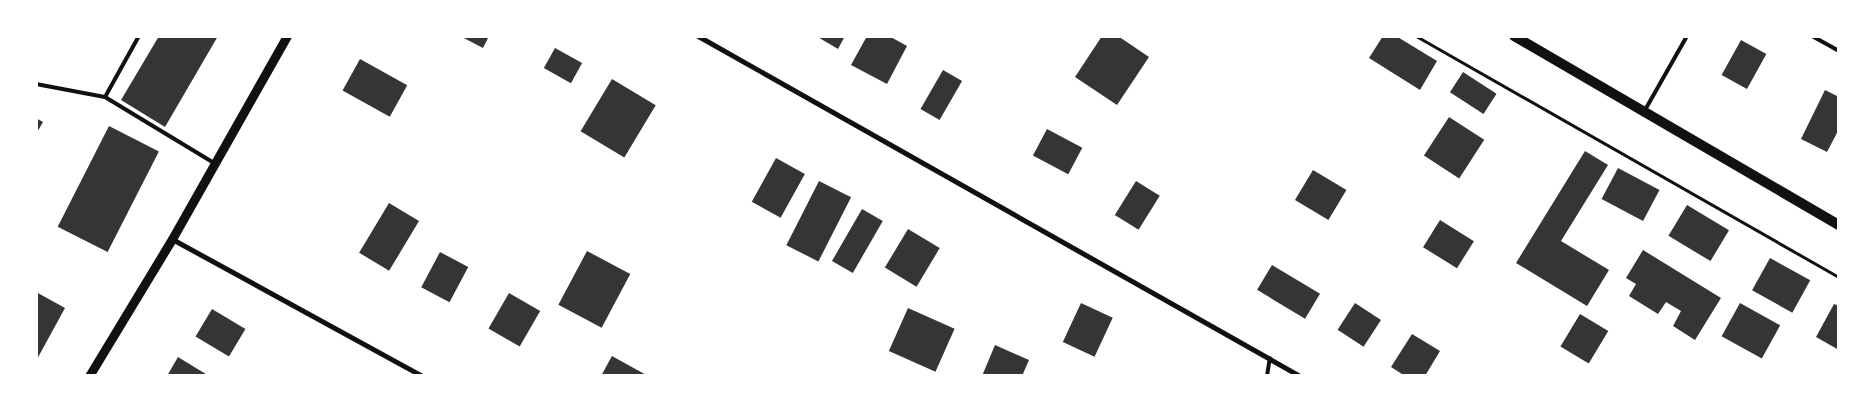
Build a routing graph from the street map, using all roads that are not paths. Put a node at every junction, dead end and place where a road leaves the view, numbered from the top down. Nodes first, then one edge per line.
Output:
1 (139, 36) edge
2 (287, 36) edge
3 (698, 36) edge
4 (1687, 36) edge
5 (1812, 36) edge
6 (1515, 37) edge
7 (1839, 51) edge
8 (36, 84) edge
9 (105, 97) junction
10 (1644, 112) junction
11 (214, 163) junction
12 (1839, 225) edge
13 (172, 239) junction
14 (1270, 358) junction
15 (89, 376) edge
16 (422, 376) edge
17 (1266, 376) edge
18 (1300, 376) edge

1 - 9 lane
2 - 11 street
3 - 14 street
4 - 10 lane
5 - 7 lane
6 - 10 main road
8 - 9 lane
9 - 11 lane
10 - 12 main road
11 - 13 street
13 - 15 street
13 - 16 street
14 - 17 lane
14 - 18 street

